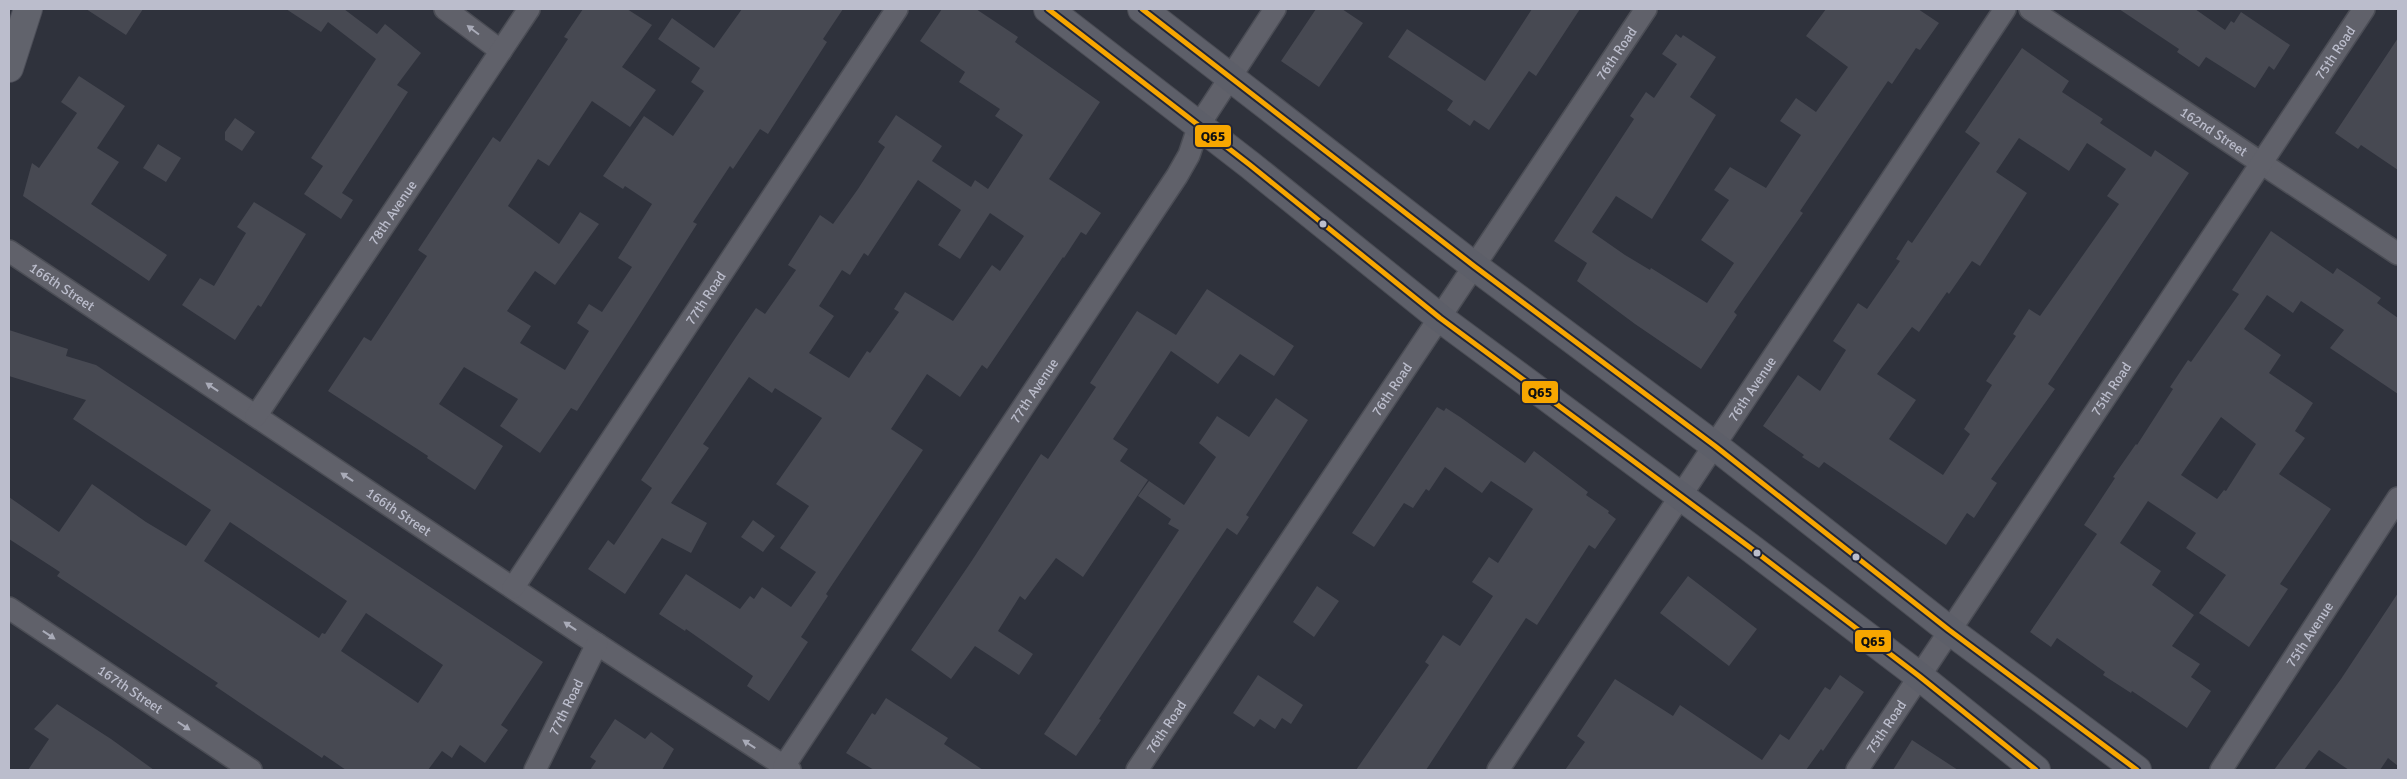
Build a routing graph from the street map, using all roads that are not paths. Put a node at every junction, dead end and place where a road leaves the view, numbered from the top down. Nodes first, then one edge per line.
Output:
1 (28, 9) edge
2 (445, 9) edge
3 (529, 9) edge
4 (897, 9) edge
5 (1048, 9) edge
6 (1142, 9) edge
7 (1275, 9) edge
8 (1646, 9) edge
9 (2005, 9) edge
10 (2030, 9) edge
11 (2364, 9) edge
12 (501, 51) junction
13 (9, 68) edge
14 (1230, 78) junction
15 (1199, 125) junction
16 (2261, 162) junction
17 (9, 250) edge
18 (2398, 254) edge
19 (1474, 266) junction
20 (1440, 318) junction
21 (256, 416) junction
22 (1715, 446) junction
23 (1682, 496) junction
24 (2398, 498) edge
25 (513, 588) junction
26 (9, 608) edge
27 (1949, 630) junction
28 (597, 644) junction
29 (1918, 676) junction
30 (787, 768) edge
31 (251, 770) edge
32 (535, 770) edge
33 (1137, 770) edge
34 (1498, 770) edge
35 (1856, 770) edge
36 (2036, 770) edge
37 (2137, 770) edge
38 (2221, 770) edge

1 - 13 main road
12 -> 2 street
3 - 12 street, 78th Avenue
4 - 25 street, 77th Road
5 - 15 street
6 - 14 street
7 - 14 street, 77th Avenue
8 - 19 street, 76th Road
9 - 22 street, 76th Avenue
10 - 16 street, 162nd Street
11 - 16 street, 75th Road
12 - 21 street, 78th Avenue
14 - 15 street, 77th Avenue
14 - 19 street
15 - 20 street
15 - 30 street, 77th Avenue
16 - 18 street, 162nd Street
16 - 27 street, 75th Road
21 -> 17 street, 166th Street
19 - 20 street, 76th Road
19 - 22 street
20 - 23 street
20 - 33 street, 76th Road
25 -> 21 street, 166th Street
22 - 23 street, 76th Avenue
22 - 27 street
23 - 29 street
23 - 34 street, 76th Avenue
24 - 38 street, 75th Avenue
28 -> 25 street, 166th Street
26 -> 31 street, 167th Street
27 - 29 street, 75th Road
27 - 37 street
30 -> 28 street, 166th Street
28 - 32 street, 77th Road
29 - 35 street, 75th Road
29 - 36 street

